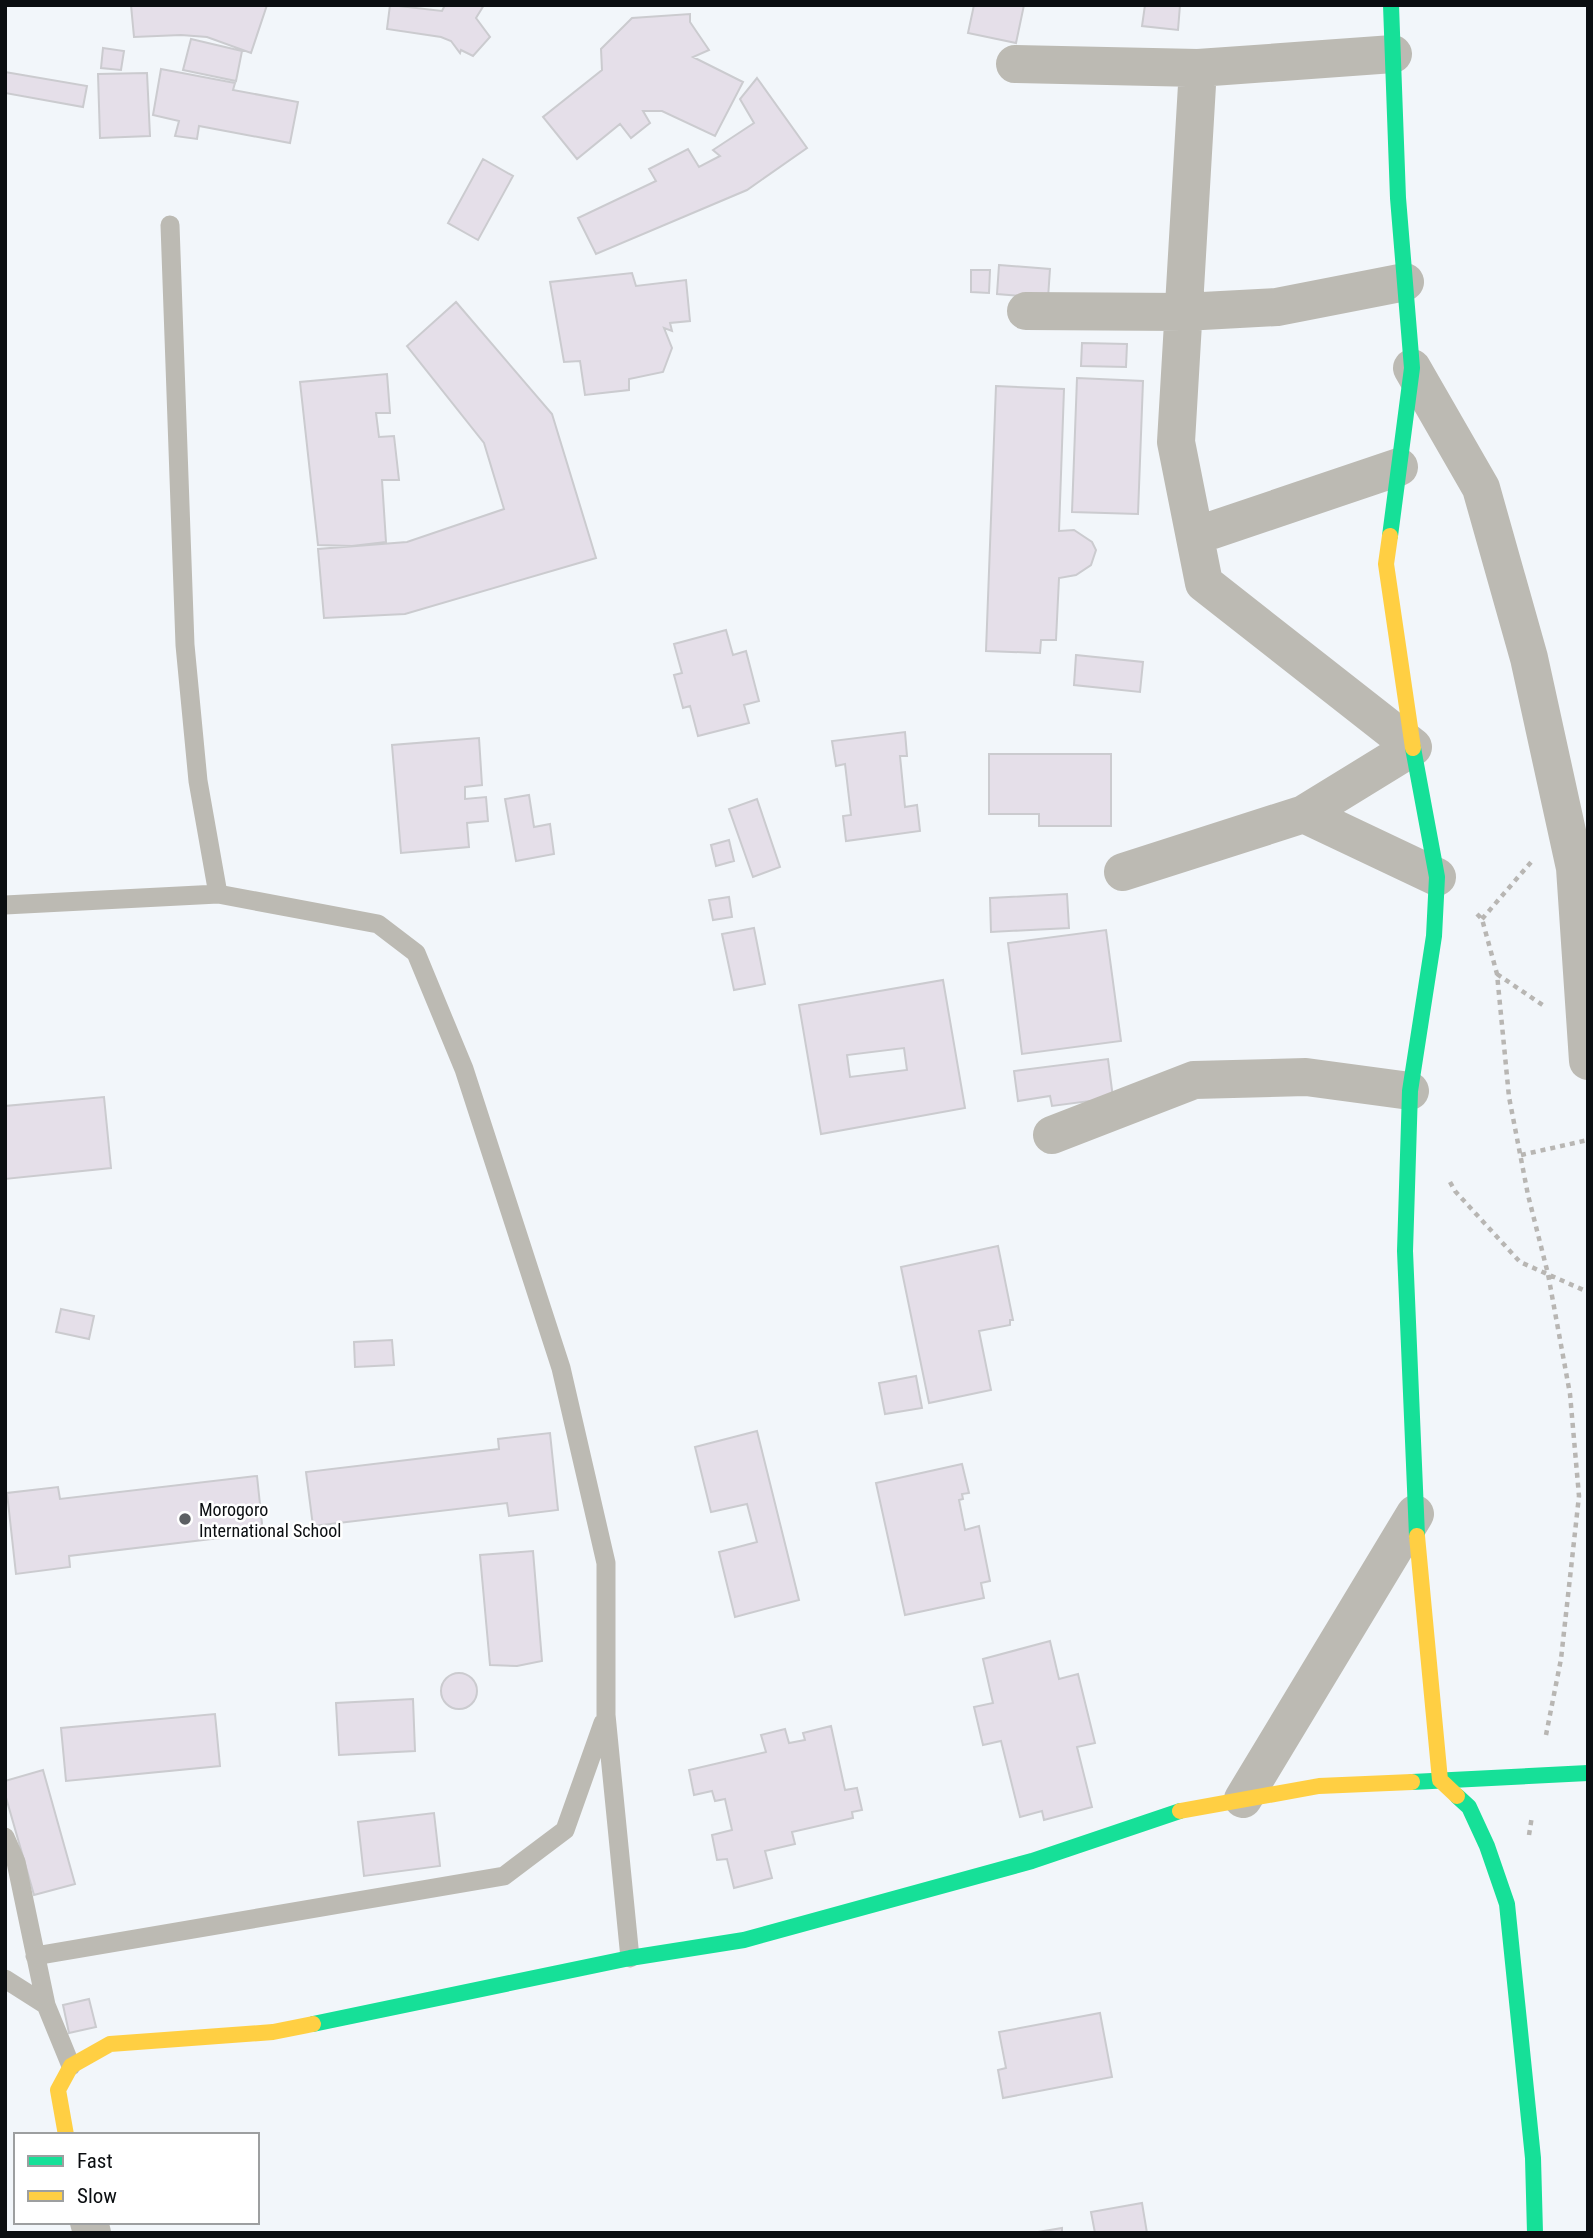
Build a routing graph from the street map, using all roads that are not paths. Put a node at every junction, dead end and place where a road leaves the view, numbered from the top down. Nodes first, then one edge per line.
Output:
1 (1391, 5) edge
2 (1393, 54) junction
3 (1015, 64) dead end
4 (1198, 68) junction
5 (170, 225) dead end
6 (1405, 282) junction
7 (1026, 311) dead end
8 (1184, 312) junction
9 (1412, 368) junction
10 (1399, 467) junction
11 (1195, 536) junction
12 (1413, 747) junction
13 (1304, 814) junction
14 (1123, 872) dead end
15 (1437, 877) junction
16 (218, 894) junction
17 (5, 905) edge
18 (1588, 1061) edge
19 (1409, 1091) junction
20 (1052, 1135) dead end
21 (1415, 1514) junction
22 (606, 1715) junction
23 (1588, 1773) edge
24 (1440, 1780) junction
25 (1243, 1798) junction
26 (5, 1837) edge
27 (35, 1956) junction
28 (630, 1958) junction
29 (5, 1979) edge
30 (46, 2005) junction
31 (71, 2066) junction
32 (66, 2133) edge
33 (1535, 2233) edge

1 - 2 street
2 - 4 street
2 - 6 street
3 - 4 street
4 - 8 street
5 - 16 lane
6 - 8 street
6 - 9 street
7 - 8 street
8 - 11 street
9 - 10 street
9 - 18 street
10 - 11 street
10 - 12 street
11 - 12 street
12 - 13 street
12 - 15 street
13 - 14 street
13 - 15 street
15 - 19 street
16 - 17 lane
16 - 22 lane
19 - 20 street
19 - 21 street
21 - 24 street
21 - 25 street
22 - 27 lane
22 - 28 lane
23 - 24 street
24 - 25 street
24 - 33 street
25 - 28 street
26 - 27 lane
27 - 30 lane
28 - 31 street
29 - 30 lane
30 - 31 lane
31 - 32 street

